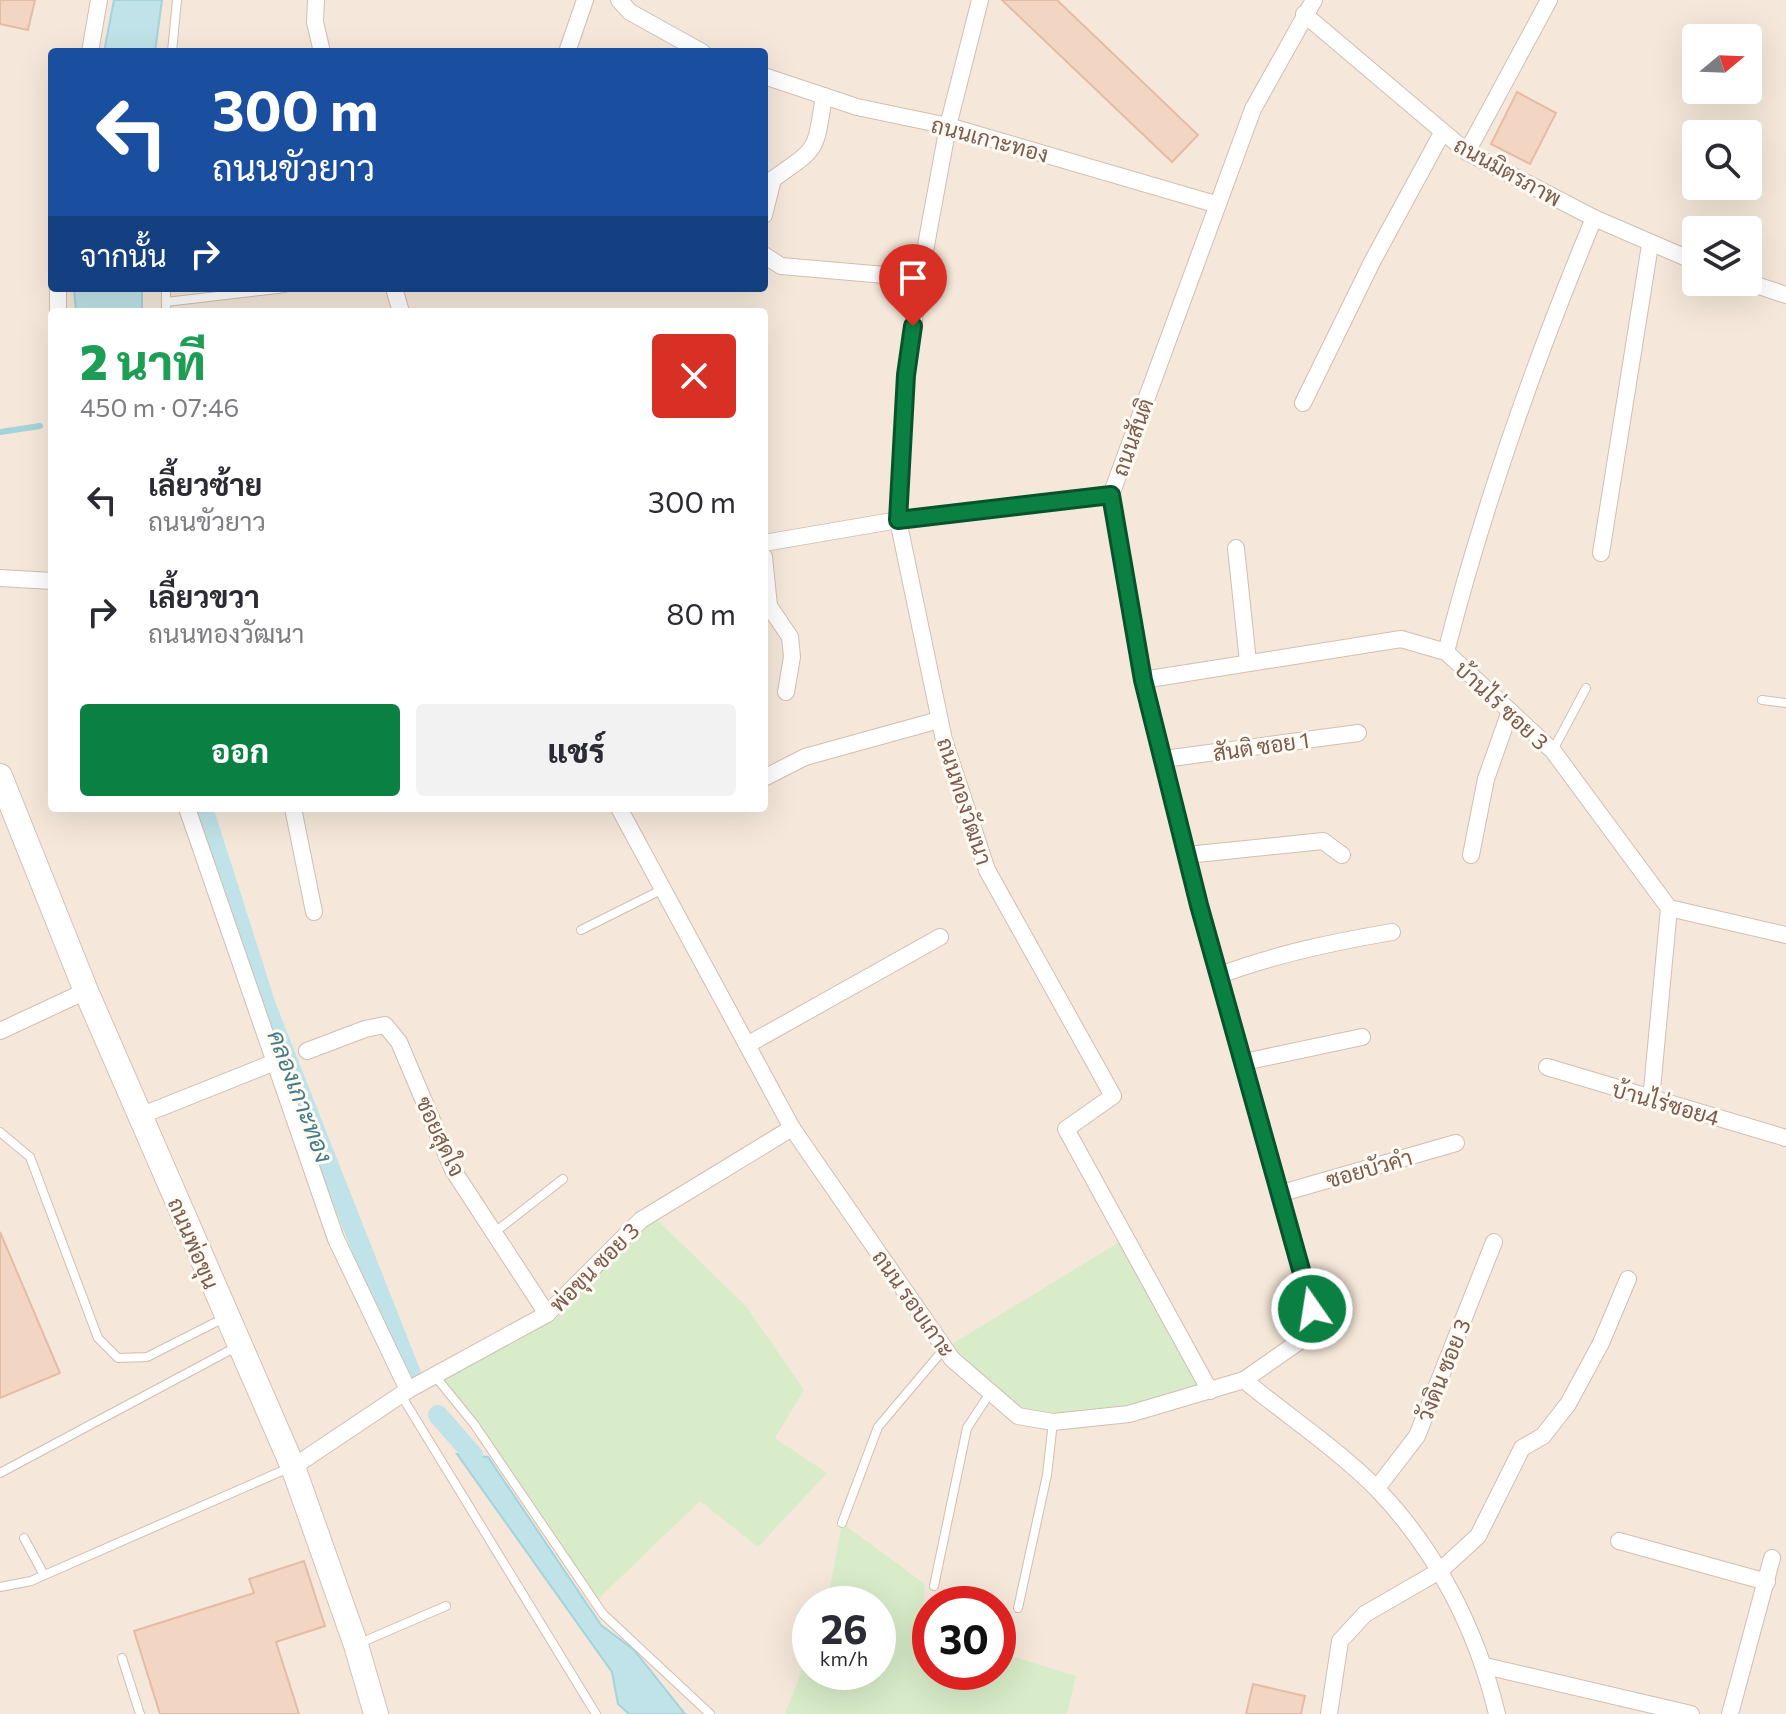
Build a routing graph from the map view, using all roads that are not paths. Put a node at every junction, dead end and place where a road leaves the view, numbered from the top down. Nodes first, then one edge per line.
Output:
1 (99, 0) edge
2 (177, 0) edge
3 (316, 0) edge
4 (585, 0) edge
5 (619, 0) edge
6 (980, 0) edge
7 (1549, 0) edge
8 (1309, 7) edge
9 (91, 48) edge
10 (172, 48) edge
11 (321, 48) edge
12 (568, 48) edge
13 (695, 48) edge
14 (768, 77) edge
15 (824, 96) junction
16 (948, 126) junction
17 (1442, 133) junction
18 (1467, 152) junction
19 (768, 199) edge
20 (1215, 204) junction
21 (1594, 218) junction
22 (1650, 245) junction
23 (1682, 257) edge
24 (768, 258) edge
25 (920, 278) junction
26 (1762, 287) edge
27 (260, 292) edge
28 (1786, 295) edge
29 (166, 307) edge
30 (1303, 403) dead end
31 (1111, 495) junction
32 (898, 520) junction
33 (768, 542) edge
34 (1236, 548) dead end
35 (1601, 553) dead end
36 (0, 578) edge
37 (48, 581) edge
38 (768, 596) edge
39 (1446, 652) junction
40 (1248, 662) junction
41 (1143, 680) junction
42 (1586, 688) dead end
43 (786, 692) dead end
44 (1762, 700) dead end
45 (1786, 703) edge
46 (1510, 711) junction
47 (939, 720) junction
48 (1358, 733) dead end
49 (1553, 751) junction
50 (1164, 759) junction
51 (0, 776) edge
52 (768, 776) edge
53 (188, 812) edge
54 (294, 812) edge
55 (621, 812) edge
56 (1187, 855) junction
57 (1342, 855) dead end
58 (1471, 855) dead end
59 (663, 889) junction
60 (1669, 908) junction
61 (314, 912) dead end
62 (581, 930) dead end
63 (1392, 932) dead end
64 (1786, 935) edge
65 (940, 937) dead end
66 (1220, 975) junction
67 (86, 991) junction
68 (0, 1031) edge
69 (1362, 1037) dead end
70 (747, 1045) junction
71 (307, 1051) dead end
72 (275, 1062) junction
73 (1244, 1062) junction
74 (1547, 1067) dead end
75 (1651, 1100) junction
76 (140, 1116) junction
77 (792, 1128) junction
78 (0, 1132) edge
79 (1786, 1138) edge
80 (1456, 1143) dead end
81 (563, 1179) dead end
82 (1282, 1193) junction
83 (495, 1232) junction
84 (1494, 1242) dead end
85 (1628, 1279) dead end
86 (547, 1314) junction
87 (226, 1317) junction
88 (238, 1346) junction
89 (944, 1349) junction
90 (434, 1375) junction
91 (1244, 1380) junction
92 (1210, 1391) junction
93 (404, 1393) junction
94 (990, 1393) junction
95 (1053, 1422) junction
96 (293, 1467) junction
97 (0, 1473) edge
98 (1377, 1488) junction
99 (842, 1523) dead end
100 (24, 1538) dead end
101 (1619, 1541) dead end
102 (1772, 1558) dead end
103 (1441, 1570) junction
104 (44, 1575) junction
105 (1767, 1582) junction
106 (934, 1586) dead end
107 (0, 1587) edge
108 (446, 1606) dead end
109 (1018, 1608) dead end
110 (356, 1645) junction
111 (122, 1658) dead end
112 (1485, 1666) junction
113 (140, 1714) edge
114 (376, 1714) edge
115 (596, 1714) edge
116 (710, 1714) edge
117 (1329, 1714) edge
118 (1497, 1714) edge
119 (1691, 1714) edge
120 (1730, 1714) edge

1 - 9 street
2 - 10 lane
3 - 11 street
4 - 12 street
5 - 13 street
6 - 16 street, ถนนทองวัฒนา
7 - 18 street
8 - 17 street, ถนนมิตรภาพ
8 - 20 street, ถนนสันติ
14 - 15 street, ถนนเกาะทอง
15 - 16 street, ถนนเกาะทอง
15 - 19 street
16 - 20 street, ถนนเกาะทอง
16 - 25 street, ถนนทองวัฒนา
17 - 18 street, ถนนมิตรภาพ
17 - 30 street
18 - 21 street, ถนนมิตรภาพ
20 - 31 street, ถนนสันติ
21 - 22 street, ถนนมิตรภาพ
21 - 39 street
22 - 23 street, ถนนมิตรภาพ
22 - 35 street
24 - 25 street
25 - 32 street, ถนนทองวัฒนา
26 - 28 street
27 - 29 lane
31 - 32 street
31 - 41 street, ถนนสันติ
32 - 33 street
32 - 47 street, ถนนทองวัฒนา
34 - 40 street
36 - 37 street
38 - 43 street
39 - 40 street, บ้านไร่ ซอย 3
39 - 46 street, บ้านไร่ ซอย 3
40 - 41 street, บ้านไร่ ซอย 3
41 - 50 street, ถนนสันติ
42 - 49 lane
44 - 45 lane
46 - 49 street, บ้านไร่ ซอย 3
46 - 58 street
47 - 52 street
47 - 92 street, ถนนทองวัฒนา
48 - 50 street, สันติ ซอย 1
49 - 60 street, บ้านไร่ ซอย 3
50 - 56 street, ถนนสันติ
51 - 67 main road, ถนนพ่อขุน
53 - 72 street
54 - 61 street
55 - 59 street, ถนน รอบเกาะ
56 - 57 street
56 - 66 street, ถนนสันติ
59 - 62 lane
59 - 70 street, ถนน รอบเกาะ
60 - 64 street
60 - 75 street
63 - 66 street
65 - 70 street
66 - 73 street, ถนนสันติ
67 - 68 street
67 - 76 main road, ถนนพ่อขุน
69 - 73 street
70 - 77 street, ถนน รอบเกาะ
71 - 83 street, ซอยสุดใจ
72 - 76 street
72 - 93 street
73 - 82 street, ถนนสันติ
74 - 75 street, บ้านไร่ซอย4
75 - 79 street, บ้านไร่ซอย4
76 - 87 main road, ถนนพ่อขุน
77 - 86 street, พ่อขุน ซอย 3
77 - 89 street, ถนน รอบเกาะ
78 - 87 lane
80 - 82 street, ซอยบัวคำ
81 - 83 lane
82 - 91 street, ถนนสันติ
83 - 86 street, ซอยสุดใจ
84 - 98 street, วังดิน ซอย 3
85 - 103 street
86 - 90 street, พ่อขุน ซอย 3
87 - 88 main road, ถนนพ่อขุน
88 - 96 main road, ถนนพ่อขุน
88 - 97 lane
89 - 94 street, ถนน รอบเกาะ
89 - 99 lane
90 - 93 street, พ่อขุน ซอย 3
90 - 116 lane
91 - 92 street, ถนน รอบเกาะ
91 - 98 street
92 - 95 street, ถนน รอบเกาะ
93 - 96 street
93 - 115 lane
94 - 95 street, ถนน รอบเกาะ
94 - 106 lane
95 - 109 lane
96 - 104 lane
96 - 110 main road, ถนนพ่อขุน
98 - 103 street
100 - 104 lane
101 - 105 street
102 - 105 street
103 - 112 street
103 - 117 street
104 - 107 lane
105 - 120 street
108 - 110 lane
110 - 114 main road, ถนนพ่อขุน
111 - 113 lane
112 - 118 street
112 - 119 street

